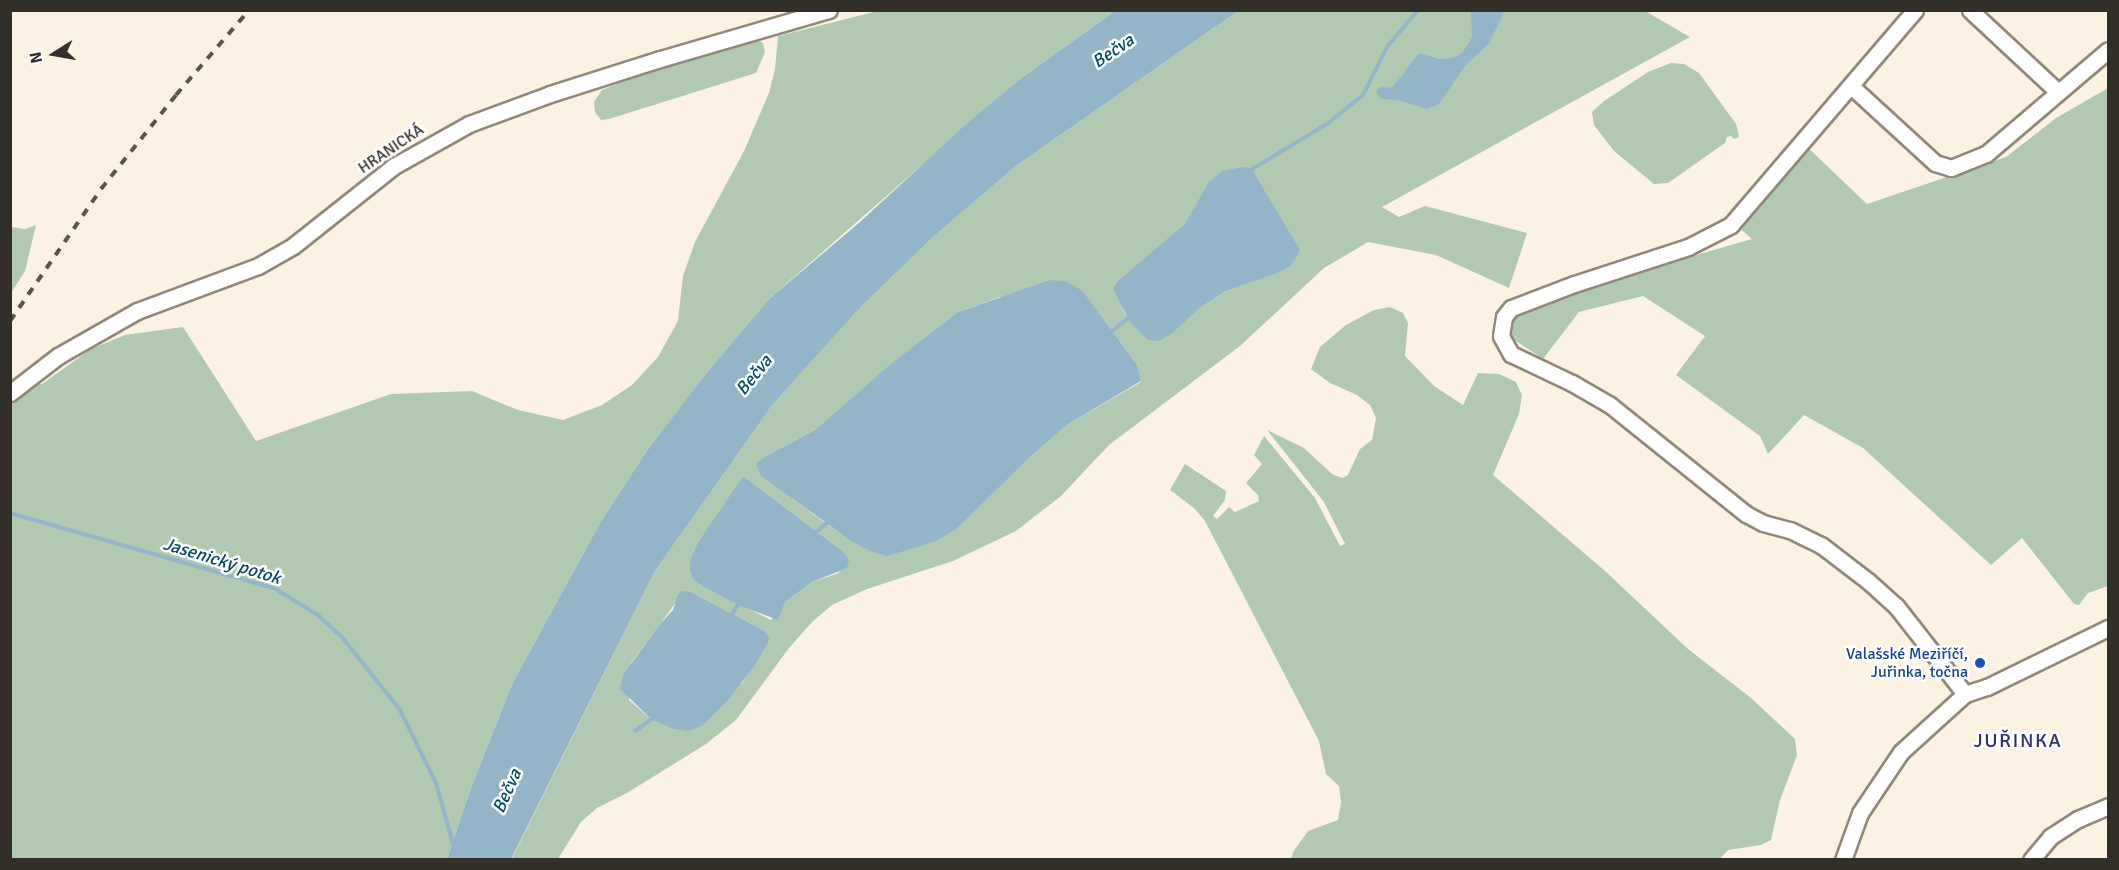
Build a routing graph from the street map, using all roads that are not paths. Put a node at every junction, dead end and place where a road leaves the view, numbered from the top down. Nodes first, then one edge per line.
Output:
1 (829, 10) edge
2 (1915, 10) edge
3 (1970, 10) edge
4 (2109, 50) edge
5 (1851, 86) junction
6 (2058, 92) junction
7 (10, 393) edge
8 (2109, 628) edge
9 (1965, 694) junction
10 (2109, 806) edge
11 (1843, 860) edge
12 (2031, 860) edge

1 - 7 street, HRANICKÁ
2 - 5 street
3 - 6 street
4 - 6 street
5 - 6 street
5 - 9 street
8 - 9 street
9 - 11 street
10 - 12 street

